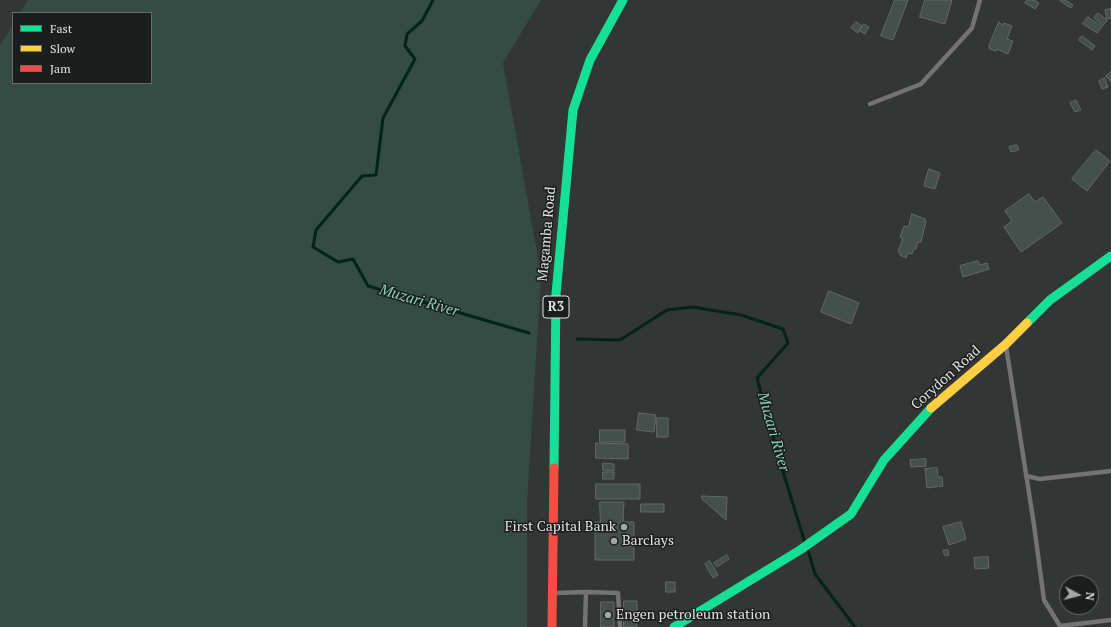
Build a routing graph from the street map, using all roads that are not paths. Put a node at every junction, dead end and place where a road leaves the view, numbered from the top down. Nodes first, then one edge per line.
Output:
1 (623, 0) edge
2 (980, 0) edge
3 (870, 104) dead end
4 (1111, 256) edge
5 (1006, 344) junction
6 (1111, 471) edge
7 (1026, 476) junction
8 (586, 592) junction
9 (552, 593) junction
10 (1111, 620) edge
11 (552, 627) edge
12 (585, 627) edge
13 (620, 627) edge
14 (674, 627) edge

1 - 9 main road, Magamba Road / R3
2 - 3 lane
4 - 5 main road, Corydon Road
5 - 7 lane
5 - 14 main road, Corydon Road
6 - 7 lane
7 - 10 lane
8 - 9 lane
8 - 12 lane
8 - 13 lane
9 - 11 main road, Magamba Road / R3

